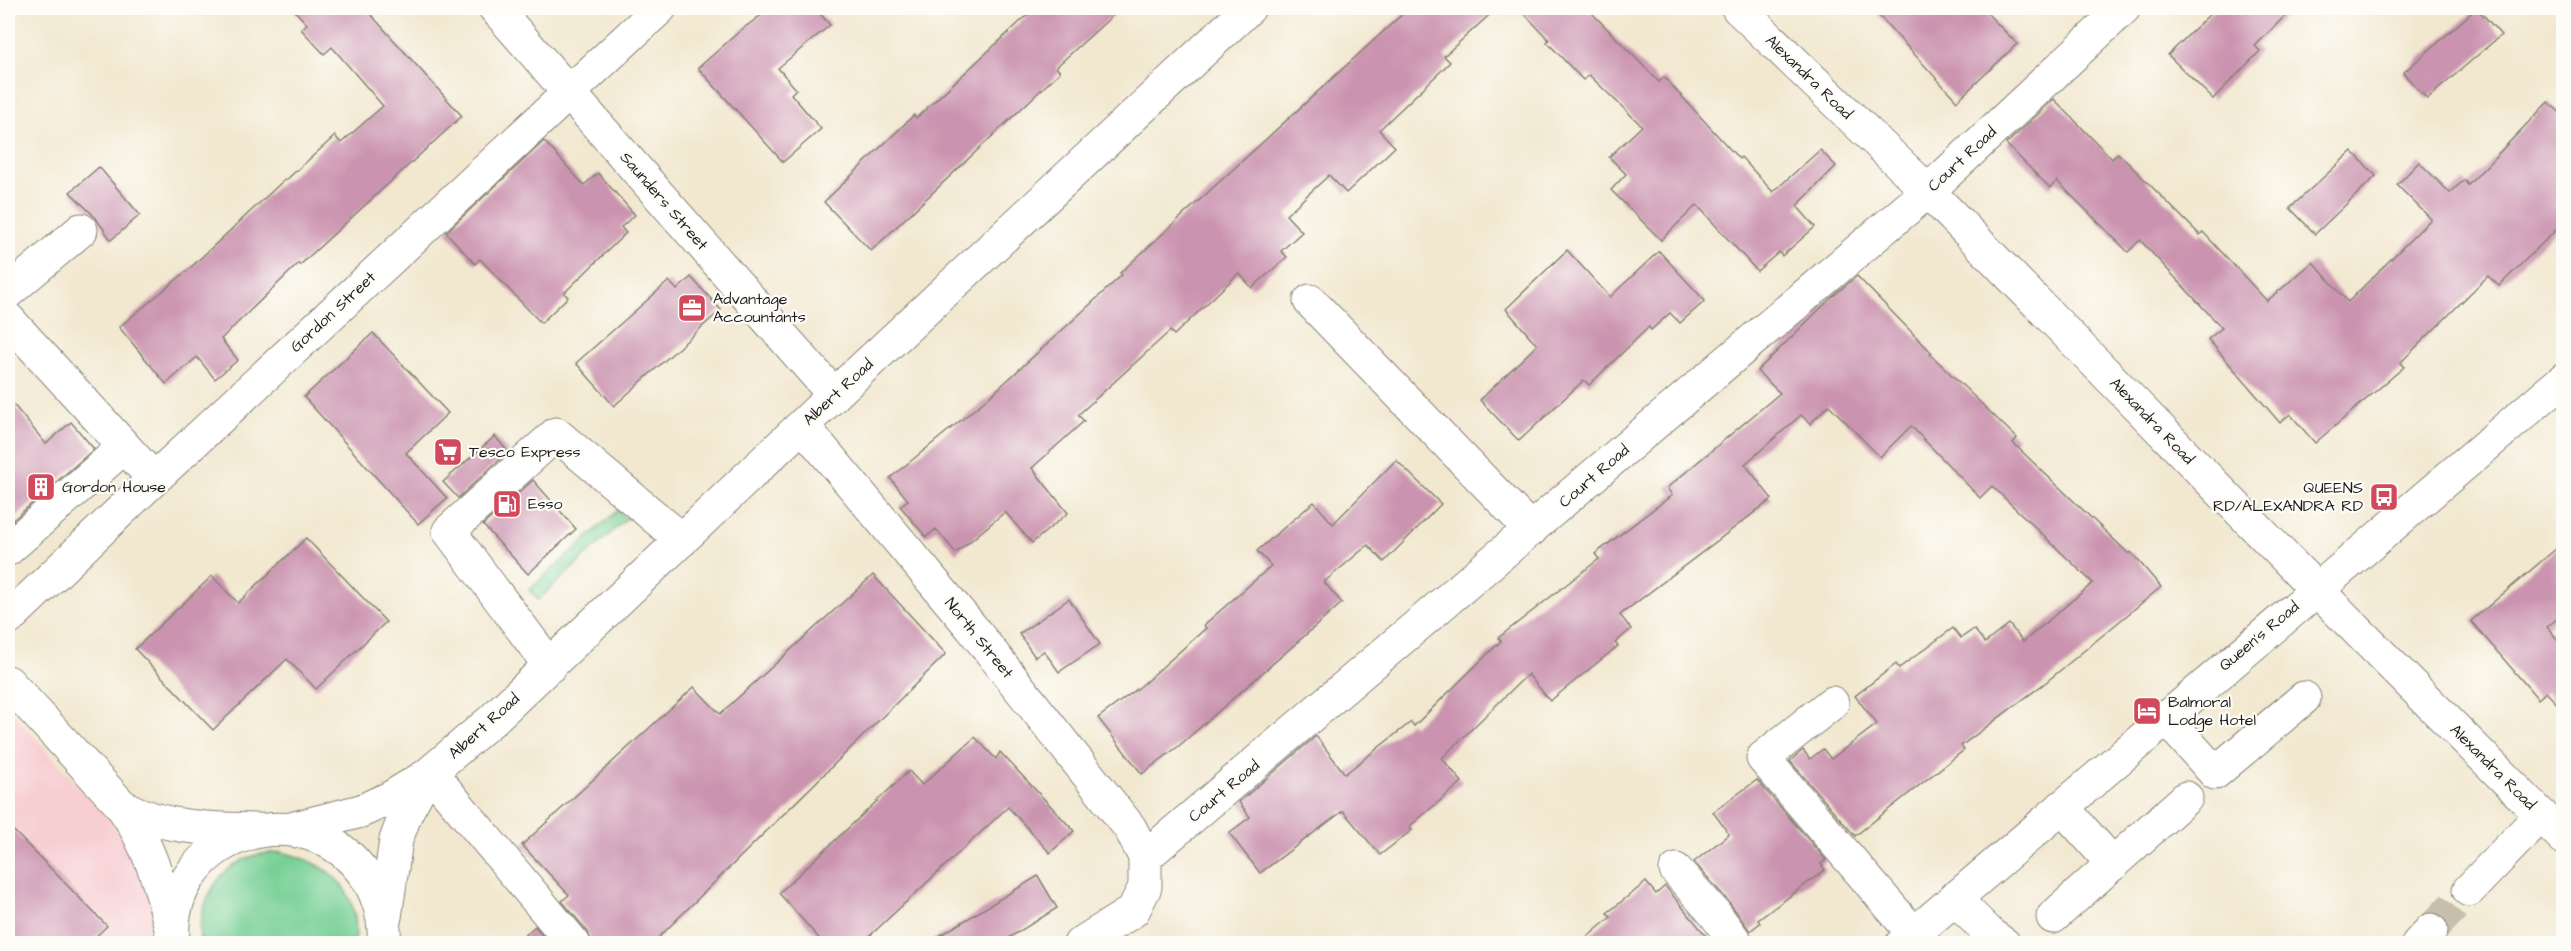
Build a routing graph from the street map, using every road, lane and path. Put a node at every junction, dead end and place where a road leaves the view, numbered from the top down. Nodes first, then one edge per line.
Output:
1 (495, 8) edge
2 (660, 8) edge
3 (1249, 8) edge
4 (1738, 8) edge
5 (2124, 8) edge
6 (568, 92) junction
7 (1928, 191) junction
8 (81, 230) dead end
9 (8, 292) edge
10 (1311, 301) dead end
11 (8, 319) edge
12 (2564, 379) edge
13 (834, 395) junction
14 (803, 426) junction
15 (124, 447) junction
16 (153, 479) junction
17 (1531, 530) junction
18 (682, 540) junction
19 (8, 549) edge
20 (2315, 588) junction
21 (8, 619) edge
22 (550, 666) junction
23 (8, 682) edge
24 (2304, 698) dead end
25 (1832, 703) dead end
26 (2165, 717) junction
27 (428, 774) junction
28 (2186, 798) dead end
29 (122, 807) junction
30 (2062, 807) junction
31 (2552, 827) edge
32 (291, 829) junction
33 (259, 830) junction
34 (1145, 857) junction
35 (2113, 864) junction
36 (1676, 870) dead end
37 (2469, 891) tunnel mouth
38 (1954, 898) junction
39 (2053, 917) dead end
40 (1908, 938) edge
41 (384, 939) edge
42 (173, 941) edge
43 (574, 944) edge
44 (1080, 944) edge
45 (1737, 944) edge
46 (2004, 944) edge

1 - 6 main road, Saunders Street
2 - 6 main road, Gordon Street
3 - 13 main road, Albert Road
4 - 7 main road, Alexandra Road
5 - 7 main road, Court Road
6 - 13 main road, Saunders Street
6 - 16 main road, Gordon Street
7 - 17 main road, Court Road
7 - 20 main road, Alexandra Road
8 - 9 main road
10 - 17 main road
11 - 15 main road
12 - 20 main road, Queen's Road
13 - 14 main road, Albert Road
14 - 18 main road, Albert Road
14 - 34 main road, North Street
15 - 16 main road
15 - 19 main road
16 - 21 main road, Gordon Street
17 - 34 main road, Court Road
18 - 22 main road, Albert Road
18 - 22 main road
20 - 26 main road, Queen's Road
20 - 31 main road, Alexandra Road
22 - 27 main road, Albert Road
23 - 29 main road
24 - 26 main road
25 - 40 main road
26 - 30 main road, Queen's Road
27 - 32 main road, Albert Road
27 - 41 main road, Albert Road
27 - 43 main road
28 - 35 main road
29 - 33 main road
29 - 42 main road
30 - 35 main road
30 - 38 main road, Queen's Road
31 - 37 main road
32 - 33 main road
32 - 41 main road
33 - 42 main road
34 - 44 main road
35 - 39 main road
36 - 45 main road
38 - 40 main road, Queen's Road
38 - 46 main road

